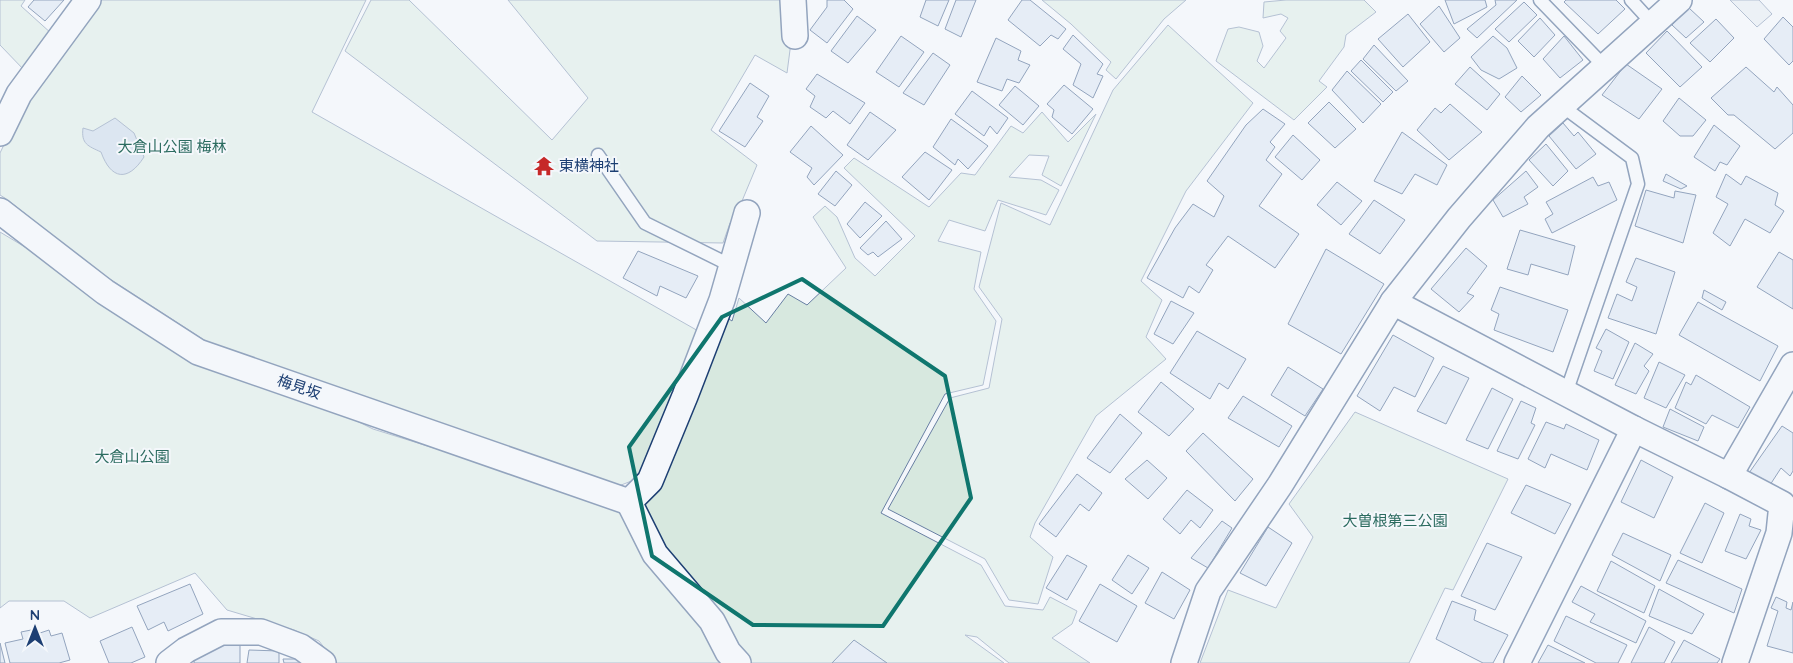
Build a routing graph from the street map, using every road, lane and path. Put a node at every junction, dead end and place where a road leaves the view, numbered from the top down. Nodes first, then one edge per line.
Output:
1 (88, 0) edge
2 (793, 0) edge
3 (1540, 0) edge
4 (1631, 0) edge
5 (1679, 0) edge
6 (1653, 24) junction
7 (795, 36) dead end
8 (1606, 67) junction
9 (1562, 106) junction
10 (0, 133) edge
11 (598, 155) dead end
12 (0, 211) edge
13 (747, 213) dead end
14 (732, 266) junction
15 (1393, 302) junction
16 (1793, 365) edge
17 (1566, 394) junction
18 (1634, 429) junction
19 (1729, 476) junction
20 (629, 502) junction
21 (169, 663) edge
22 (323, 663) edge
23 (738, 663) edge
24 (1184, 663) edge
25 (1517, 663) edge
26 (1735, 663) edge

1 - 10 street
2 - 7 street
3 - 8 lane
4 - 6 lane
5 - 6 street
6 - 8 street
8 - 9 street
9 - 15 street
9 - 17 lane
11 - 14 lane
12 - 20 street, 梅見坂
13 - 14 street
14 - 20 street
15 - 17 street
15 - 24 street
16 - 19 street
17 - 18 street
18 - 19 street
18 - 25 street
19 - 26 street
20 - 23 street
21 - 22 street

